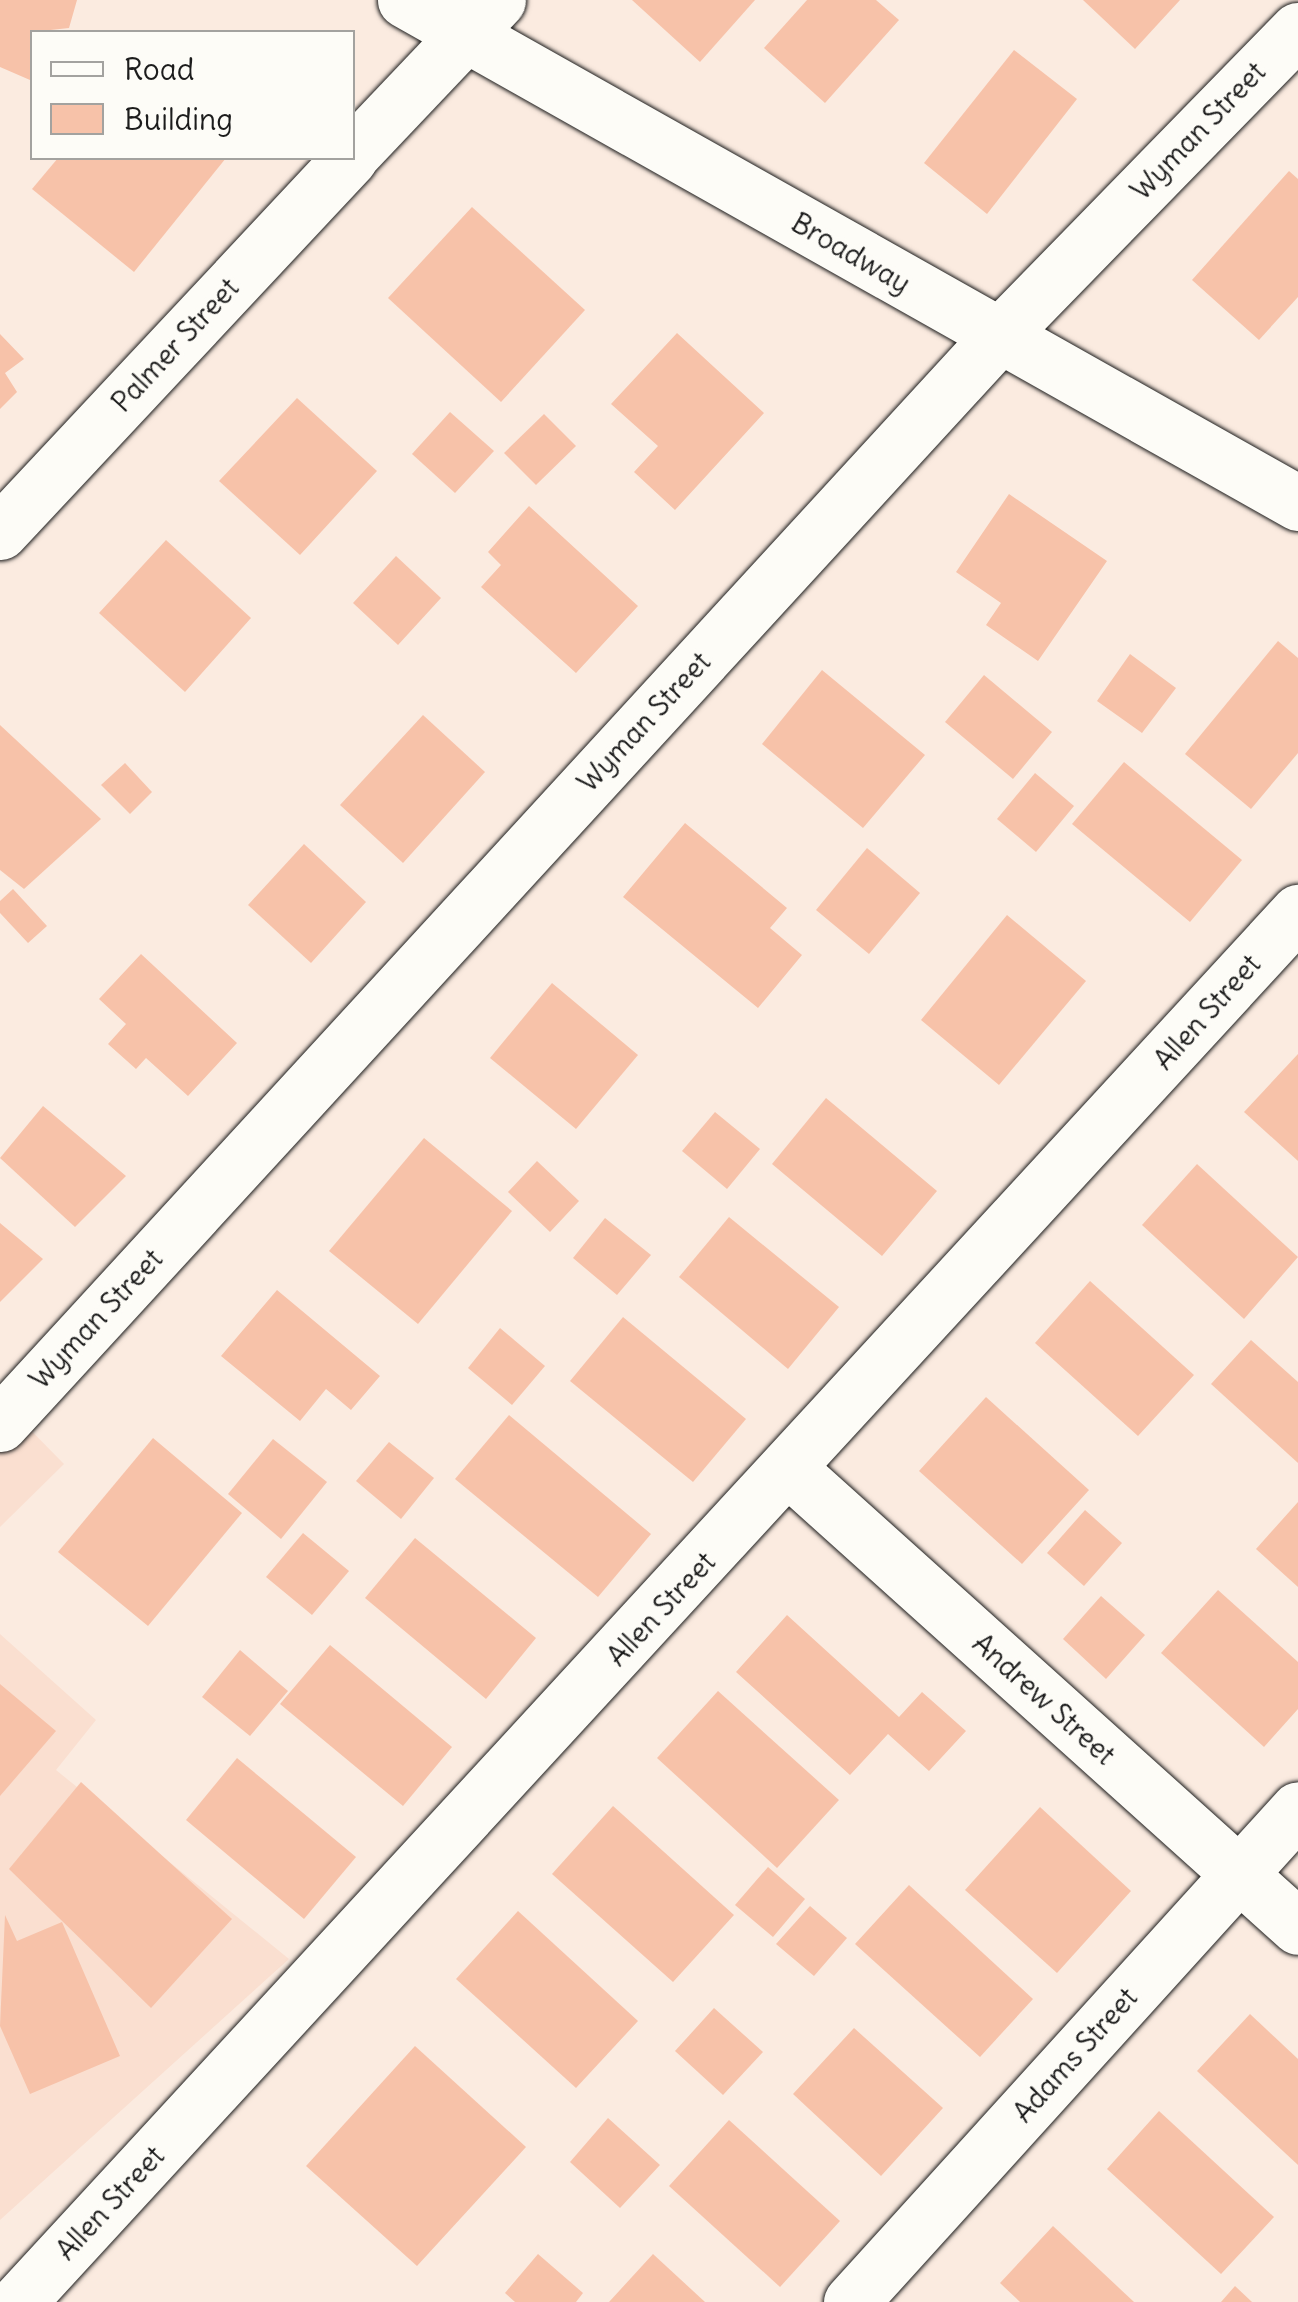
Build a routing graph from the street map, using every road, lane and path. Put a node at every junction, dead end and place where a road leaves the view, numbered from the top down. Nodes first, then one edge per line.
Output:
1 (405, 0) edge
2 (482, 17) edge
3 (1298, 30) edge
4 (355, 152) edge
5 (347, 160) edge
6 (998, 337) junction
7 (1298, 503) edge
8 (0, 532) edge
9 (1298, 912) edge
10 (0, 1424) edge
11 (790, 1470) junction
12 (1298, 1808) edge
13 (1239, 1874) junction
14 (1298, 1927) edge
15 (18, 2302) edge
16 (851, 2302) edge

1 - 2 street, Broadway
2 - 4 street, Palmer Street
2 - 6 street, Broadway
3 - 6 street, Wyman Street
5 - 8 street, Palmer Street
6 - 7 street, Broadway
6 - 10 street, Wyman Street
9 - 11 street, Allen Street
11 - 13 street, Andrew Street
11 - 15 street, Allen Street
12 - 13 street, Adams Street
13 - 14 street, Andrew Street
13 - 16 street, Adams Street

